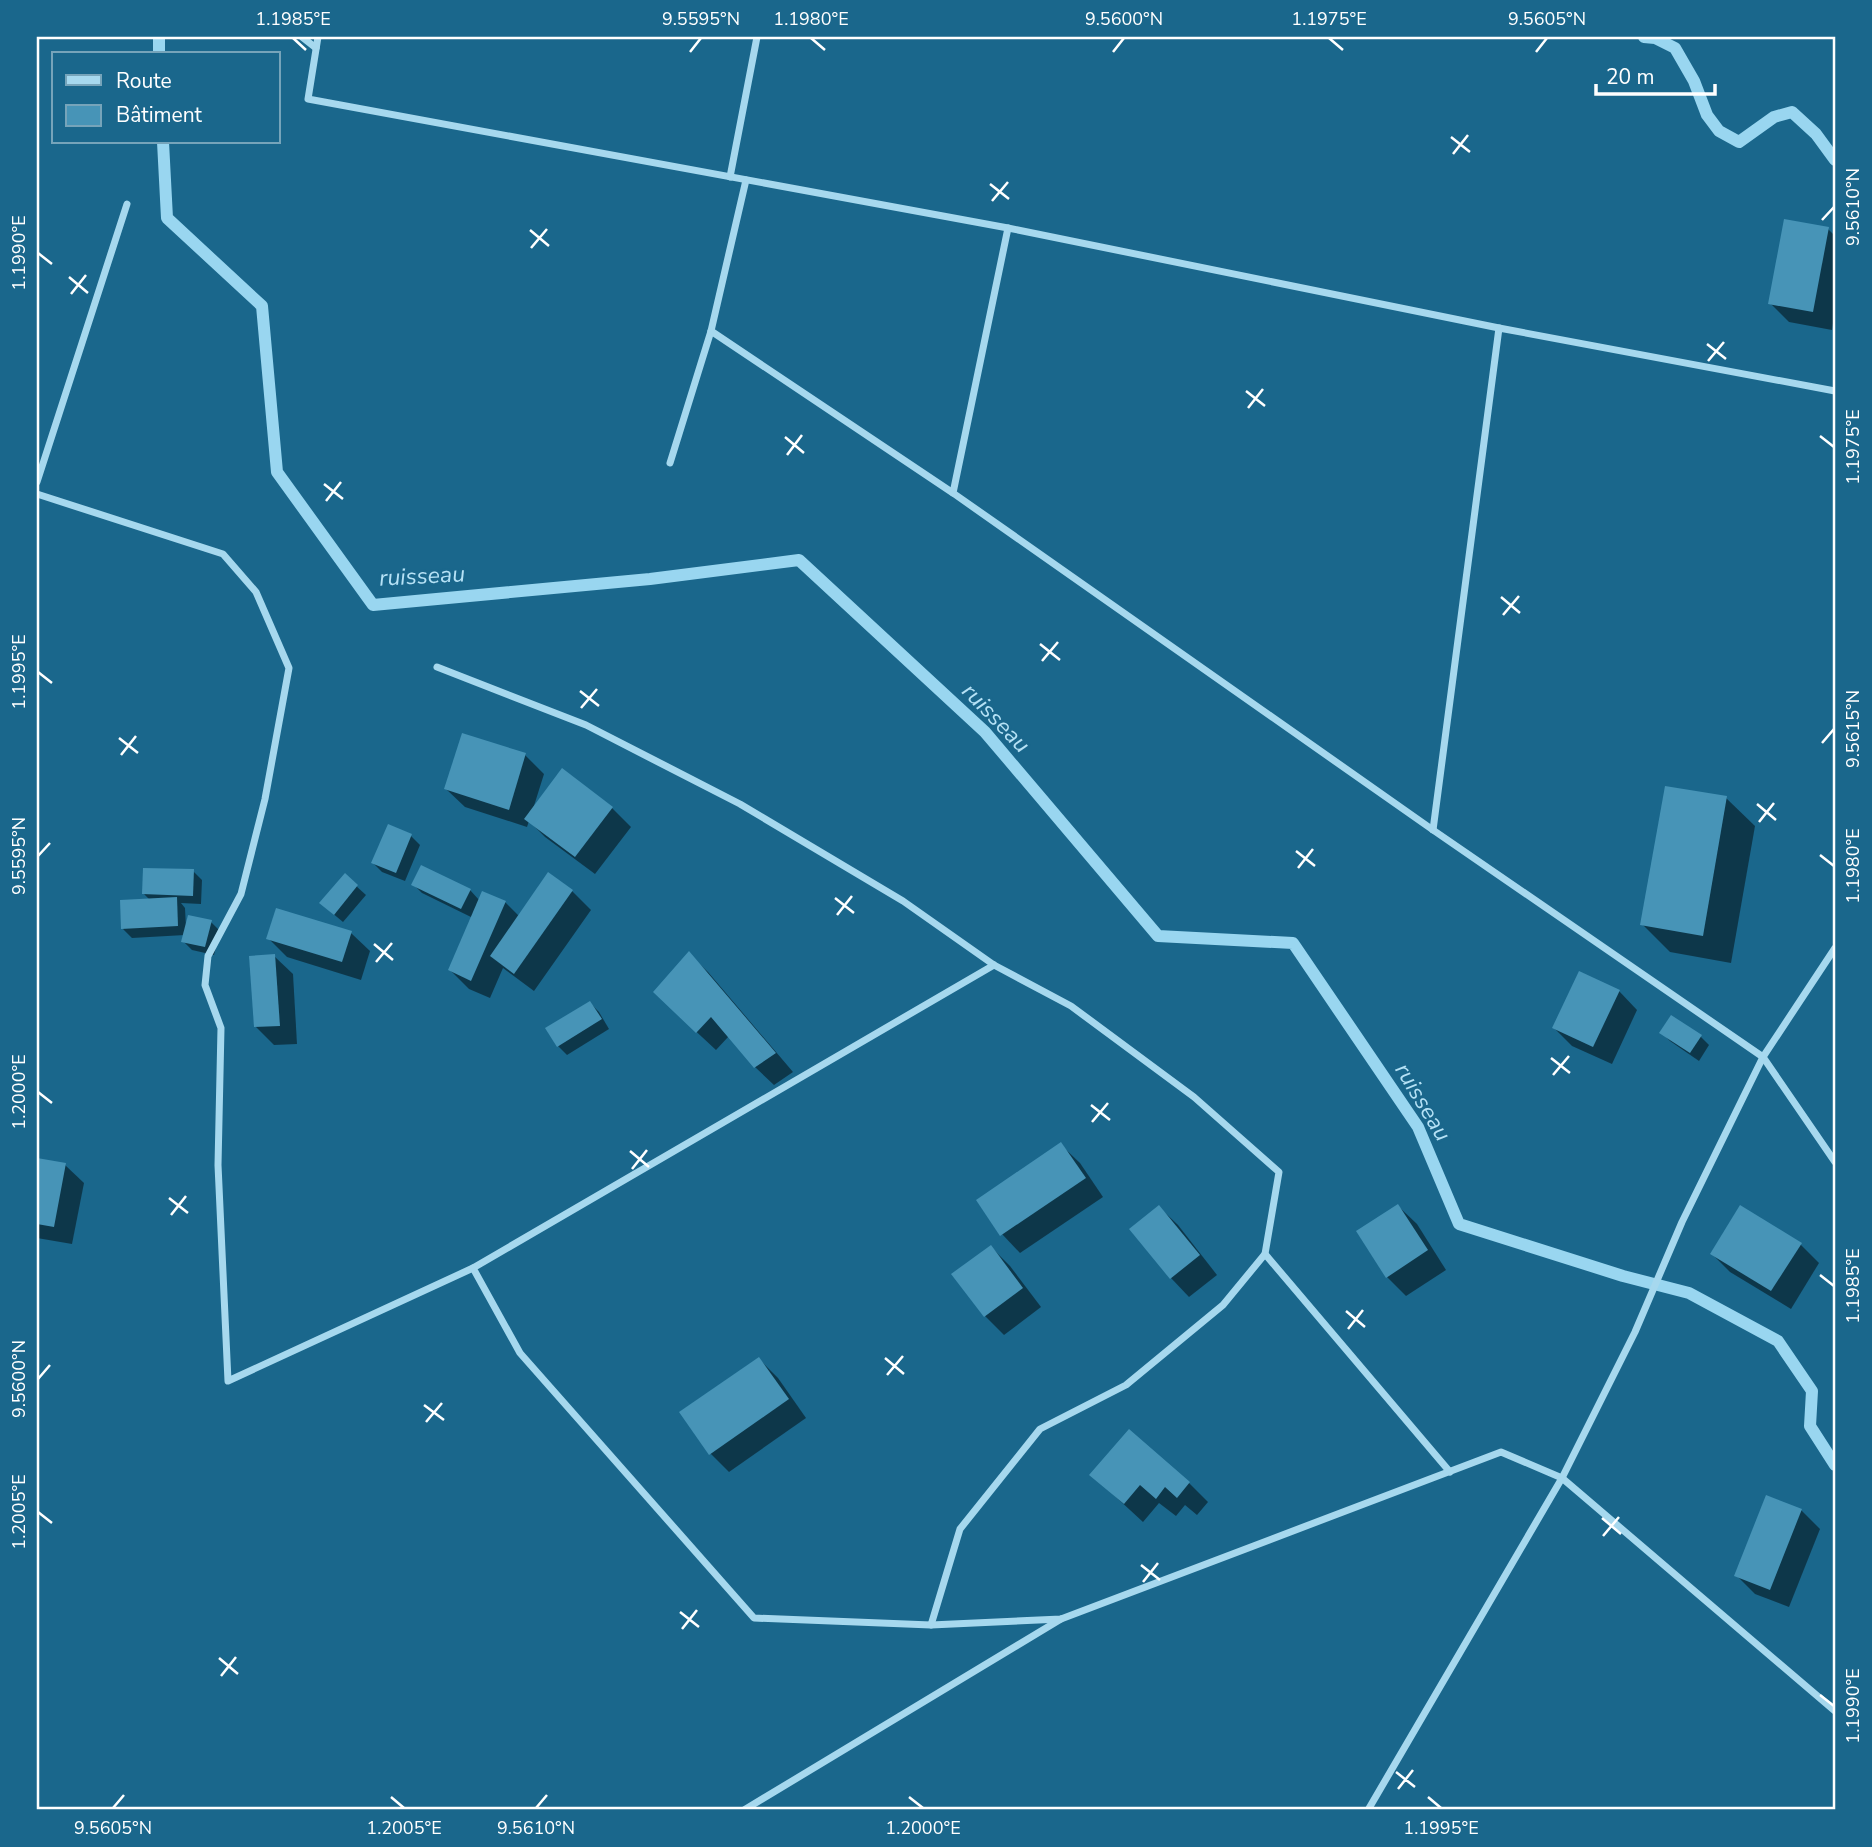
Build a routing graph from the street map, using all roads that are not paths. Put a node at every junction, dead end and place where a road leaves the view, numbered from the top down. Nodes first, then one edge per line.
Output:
1 (302, 37) edge
2 (318, 37) edge
3 (757, 37) edge
4 (316, 48) junction
5 (730, 177) junction
6 (746, 180) junction
7 (127, 204) dead end
8 (1008, 228) junction
9 (1499, 328) junction
10 (711, 331) junction
11 (1835, 391) edge
12 (670, 463) dead end
13 (37, 482) edge
14 (953, 493) junction
15 (37, 494) edge
16 (437, 667) dead end
17 (1433, 830) junction
18 (1835, 948) edge
19 (994, 965) junction
20 (1763, 1057) junction
21 (1835, 1162) edge
22 (1265, 1254) junction
23 (473, 1268) junction
24 (1450, 1472) junction
25 (1562, 1478) junction
26 (1061, 1619) junction
27 (931, 1625) junction
28 (1835, 1711) edge
29 (744, 1810) edge
30 (1368, 1810) edge

1 - 4 street
2 - 4 street
3 - 5 street
4 - 5 street
5 - 6 street
6 - 8 street
6 - 10 street
7 - 13 street
8 - 9 street
8 - 14 street
9 - 11 street
9 - 17 street
10 - 12 street
10 - 14 street
14 - 17 street
15 - 23 street
16 - 19 street
17 - 20 street
18 - 20 street
19 - 22 street
19 - 23 street
20 - 21 street
20 - 25 street
22 - 24 street
22 - 27 street
23 - 27 street
24 - 25 street
24 - 26 street
25 - 28 street
25 - 30 street
26 - 27 street
26 - 29 street

